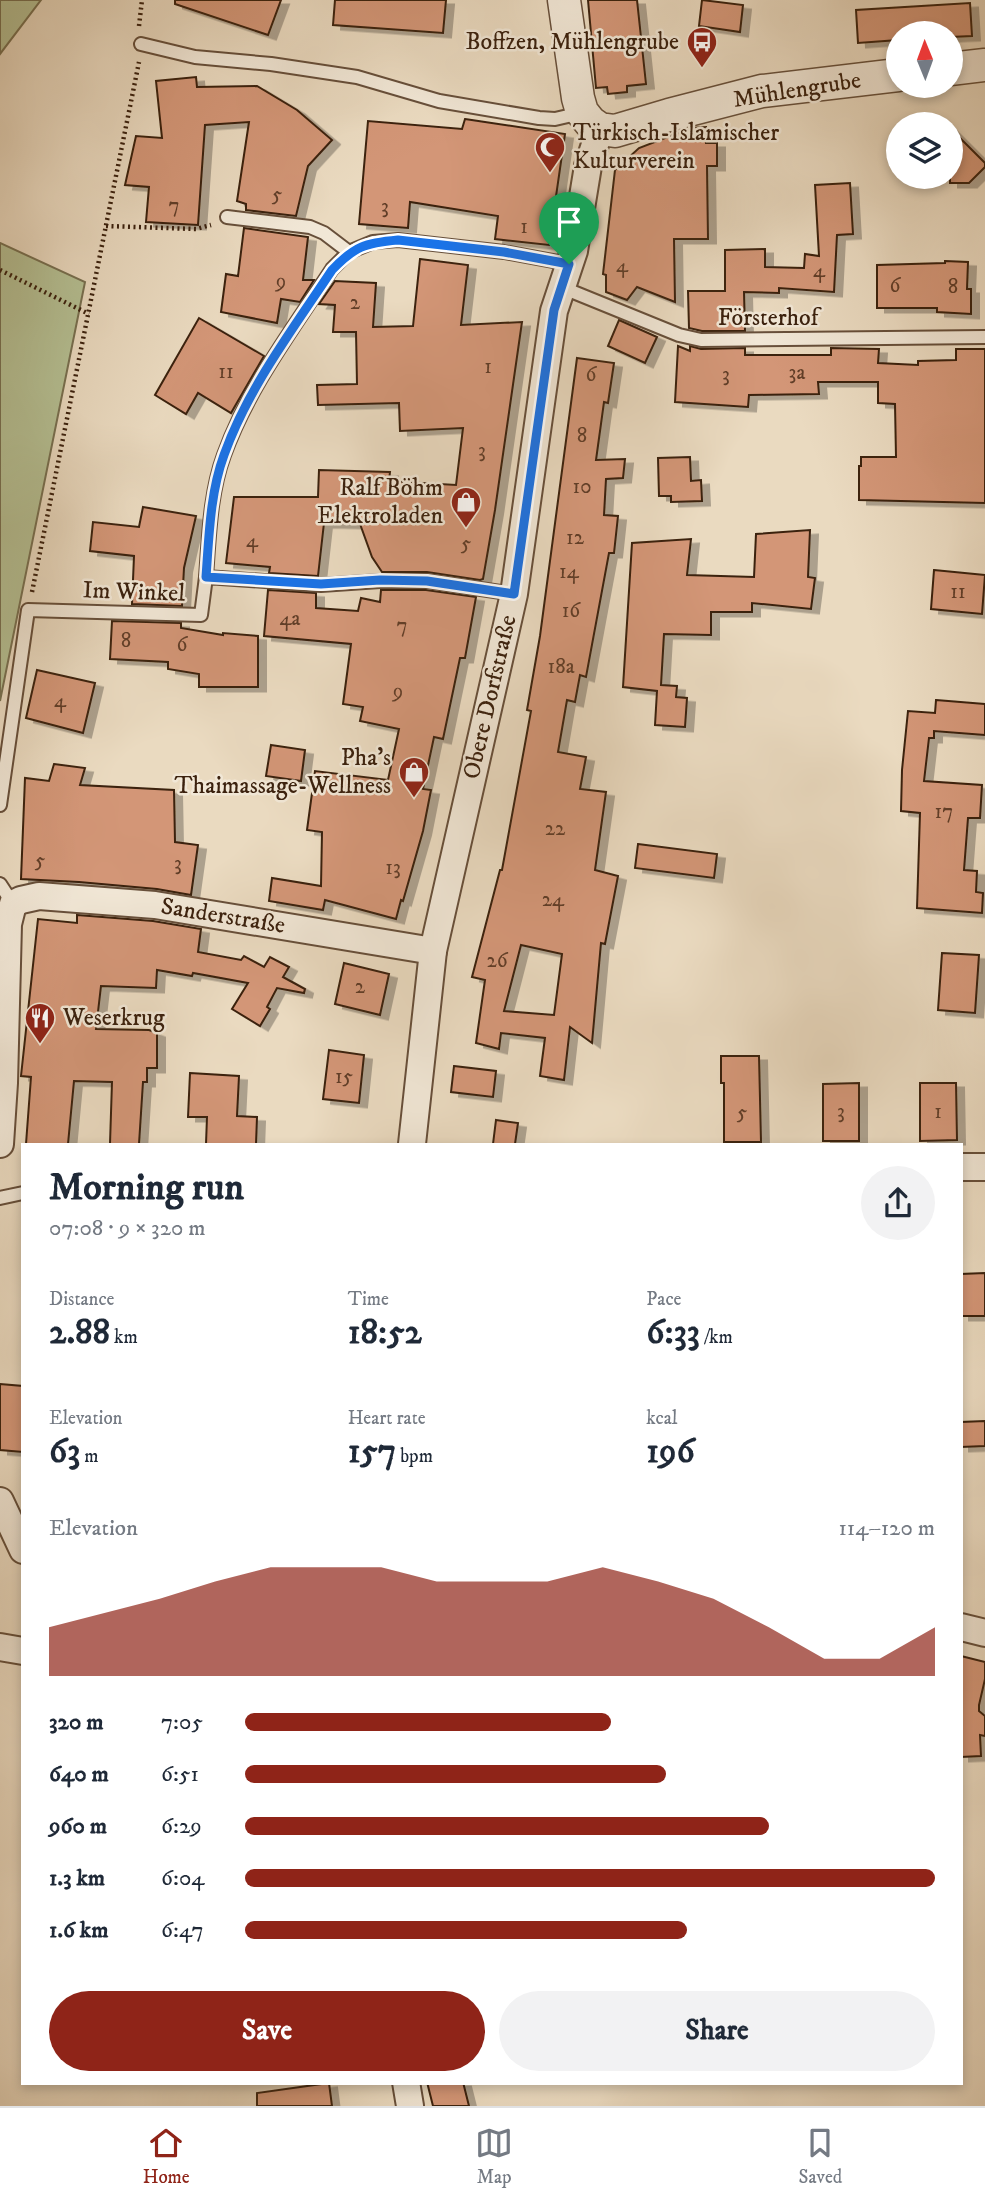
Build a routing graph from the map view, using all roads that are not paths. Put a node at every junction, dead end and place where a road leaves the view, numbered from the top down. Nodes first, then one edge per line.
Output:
1 (564, 0) edge
2 (141, 44) road end
3 (985, 65) edge
4 (963, 68) edge
5 (886, 76) edge
6 (591, 121) junction
7 (227, 217) road end
8 (349, 252) junction
9 (565, 275) junction
10 (985, 337) edge
11 (206, 577) junction
12 (514, 594) junction
13 (0, 805) edge
14 (7, 894) edge
15 (433, 951) junction
16 (412, 1143) edge
17 (0, 1144) edge
18 (963, 1167) edge
19 (985, 1167) edge
20 (21, 1193) edge
21 (0, 1198) edge
22 (0, 1501) edge
23 (21, 1546) edge
24 (963, 1628) edge
25 (985, 1633) edge
26 (0, 1647) edge
27 (21, 1651) edge
28 (407, 2085) edge
29 (410, 2106) edge

1 - 6 street
2 - 6 lane
3 - 4 street
5 - 6 street, Mühlengrube
6 - 9 street, Obere Dorfstraße
7 - 8 lane
8 - 9 lane
8 - 11 lane, Im Winkel
9 - 10 lane, Försterhof
9 - 12 street, Obere Dorfstraße
11 - 12 lane, Im Winkel
11 - 13 lane, Im Winkel
12 - 15 street, Obere Dorfstraße
14 - 15 street, Sanderstraße
14 - 17 street
15 - 16 street, Obere Dorfstraße
18 - 19 street
20 - 21 lane
22 - 23 street
24 - 25 street
26 - 27 street
28 - 29 street

